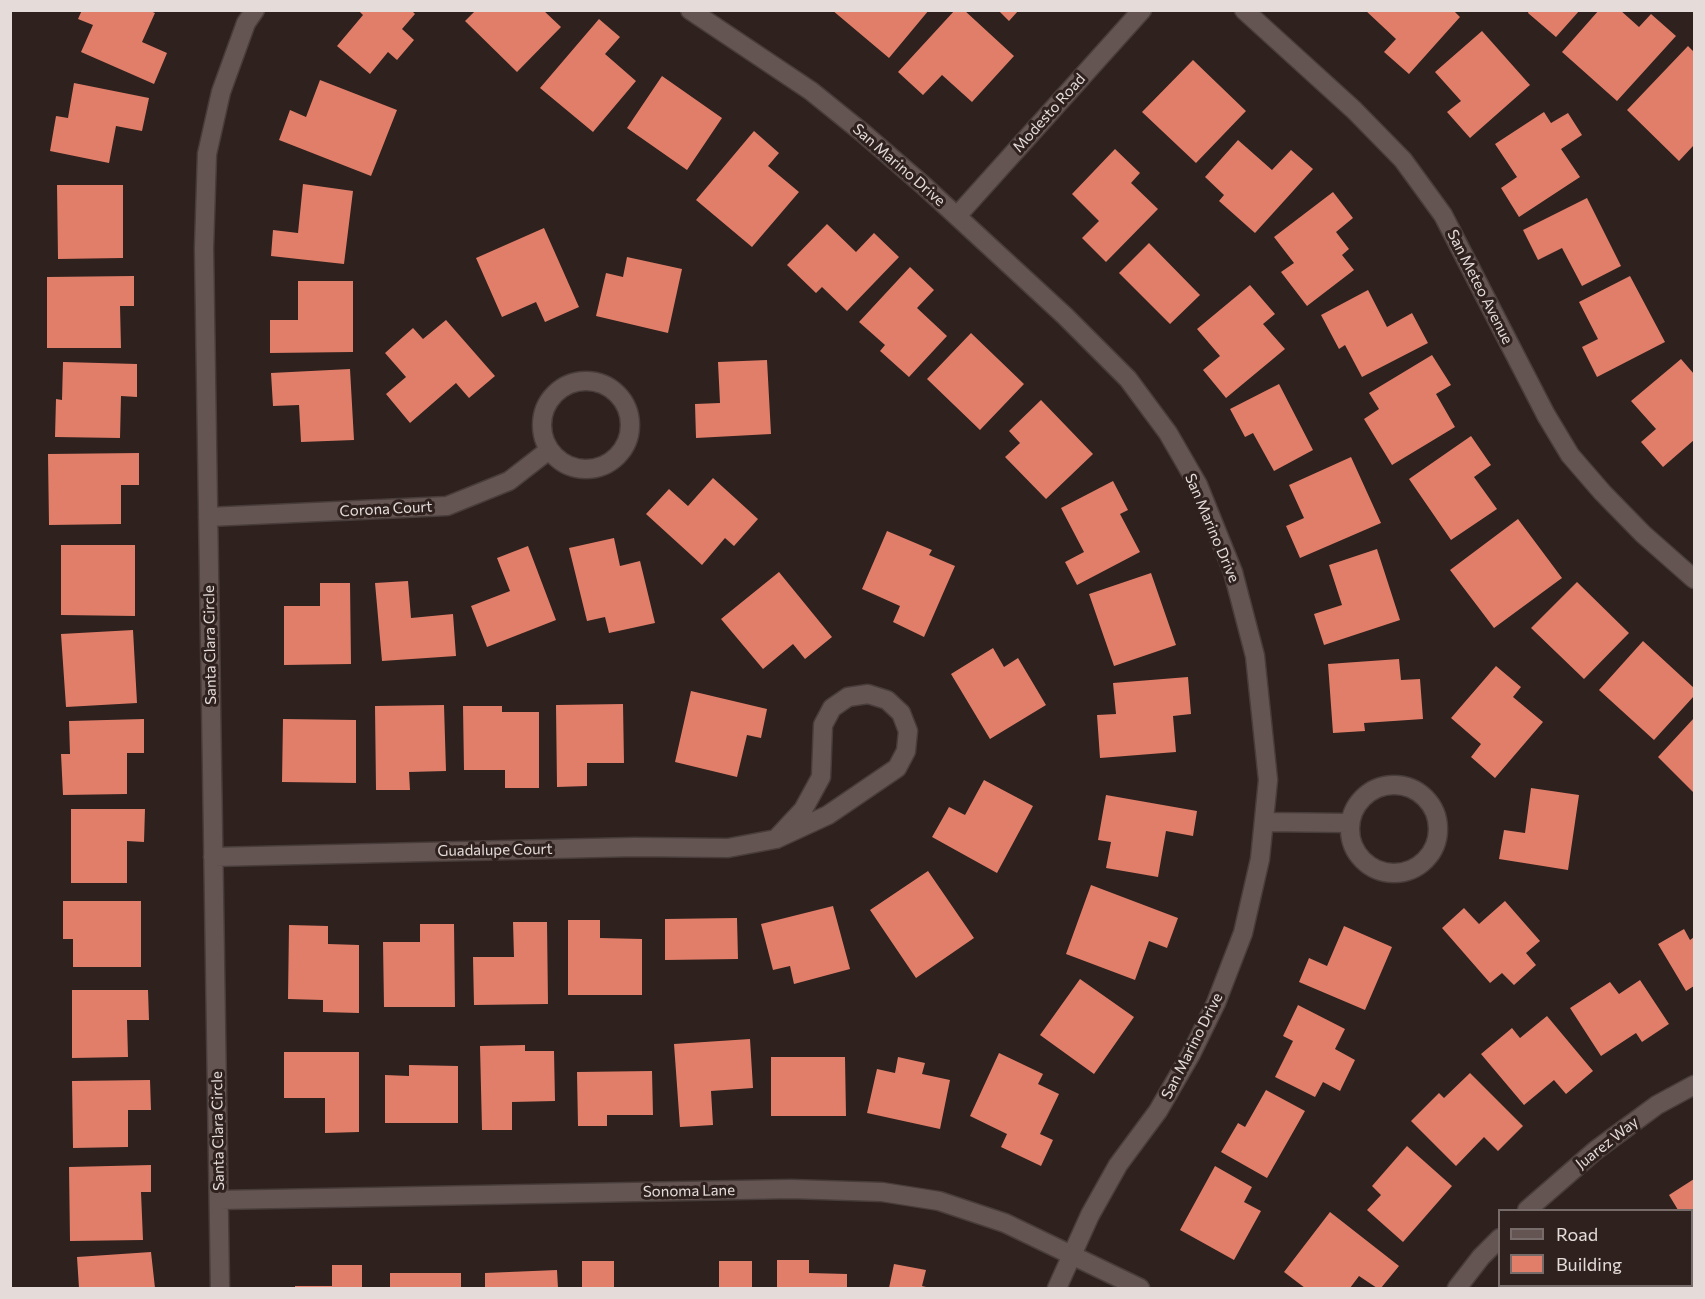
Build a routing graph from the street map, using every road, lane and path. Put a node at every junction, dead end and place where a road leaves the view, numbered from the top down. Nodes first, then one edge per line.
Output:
1 (255, 10) edge
2 (690, 10) edge
3 (1142, 10) edge
4 (1244, 10) edge
5 (957, 216) junction
6 (549, 450) junction
7 (208, 517) junction
8 (1695, 579) edge
9 (1264, 822) junction
10 (1350, 823) junction
11 (776, 839) junction
12 (213, 857) junction
13 (1695, 1085) edge
14 (219, 1200) junction
15 (1528, 1209) edge
16 (1498, 1240) edge
17 (1072, 1255) junction
18 (220, 1288) edge
19 (1057, 1288) edge
20 (1140, 1288) edge
21 (1457, 1288) edge

1 - 7 street, Santa Clara Circle
2 - 5 street, San Marino Drive
3 - 5 street, Modesto Road
4 - 8 street, San Meteo Avenue
5 - 9 street, San Marino Drive
6 - 6 street
6 - 7 street, Corona Court
7 - 12 street, Santa Clara Circle
9 - 10 street
9 - 17 street, San Marino Drive
10 - 10 street
11 - 11 street, Guadalupe Court
11 - 12 street, Guadalupe Court
12 - 14 street, Santa Clara Circle
13 - 15 street, Juarez Way
14 - 17 street, Sonoma Lane
14 - 18 street, Santa Clara Circle
16 - 21 street
17 - 19 street, San Marino Drive
17 - 20 street, Sonoma Lane

